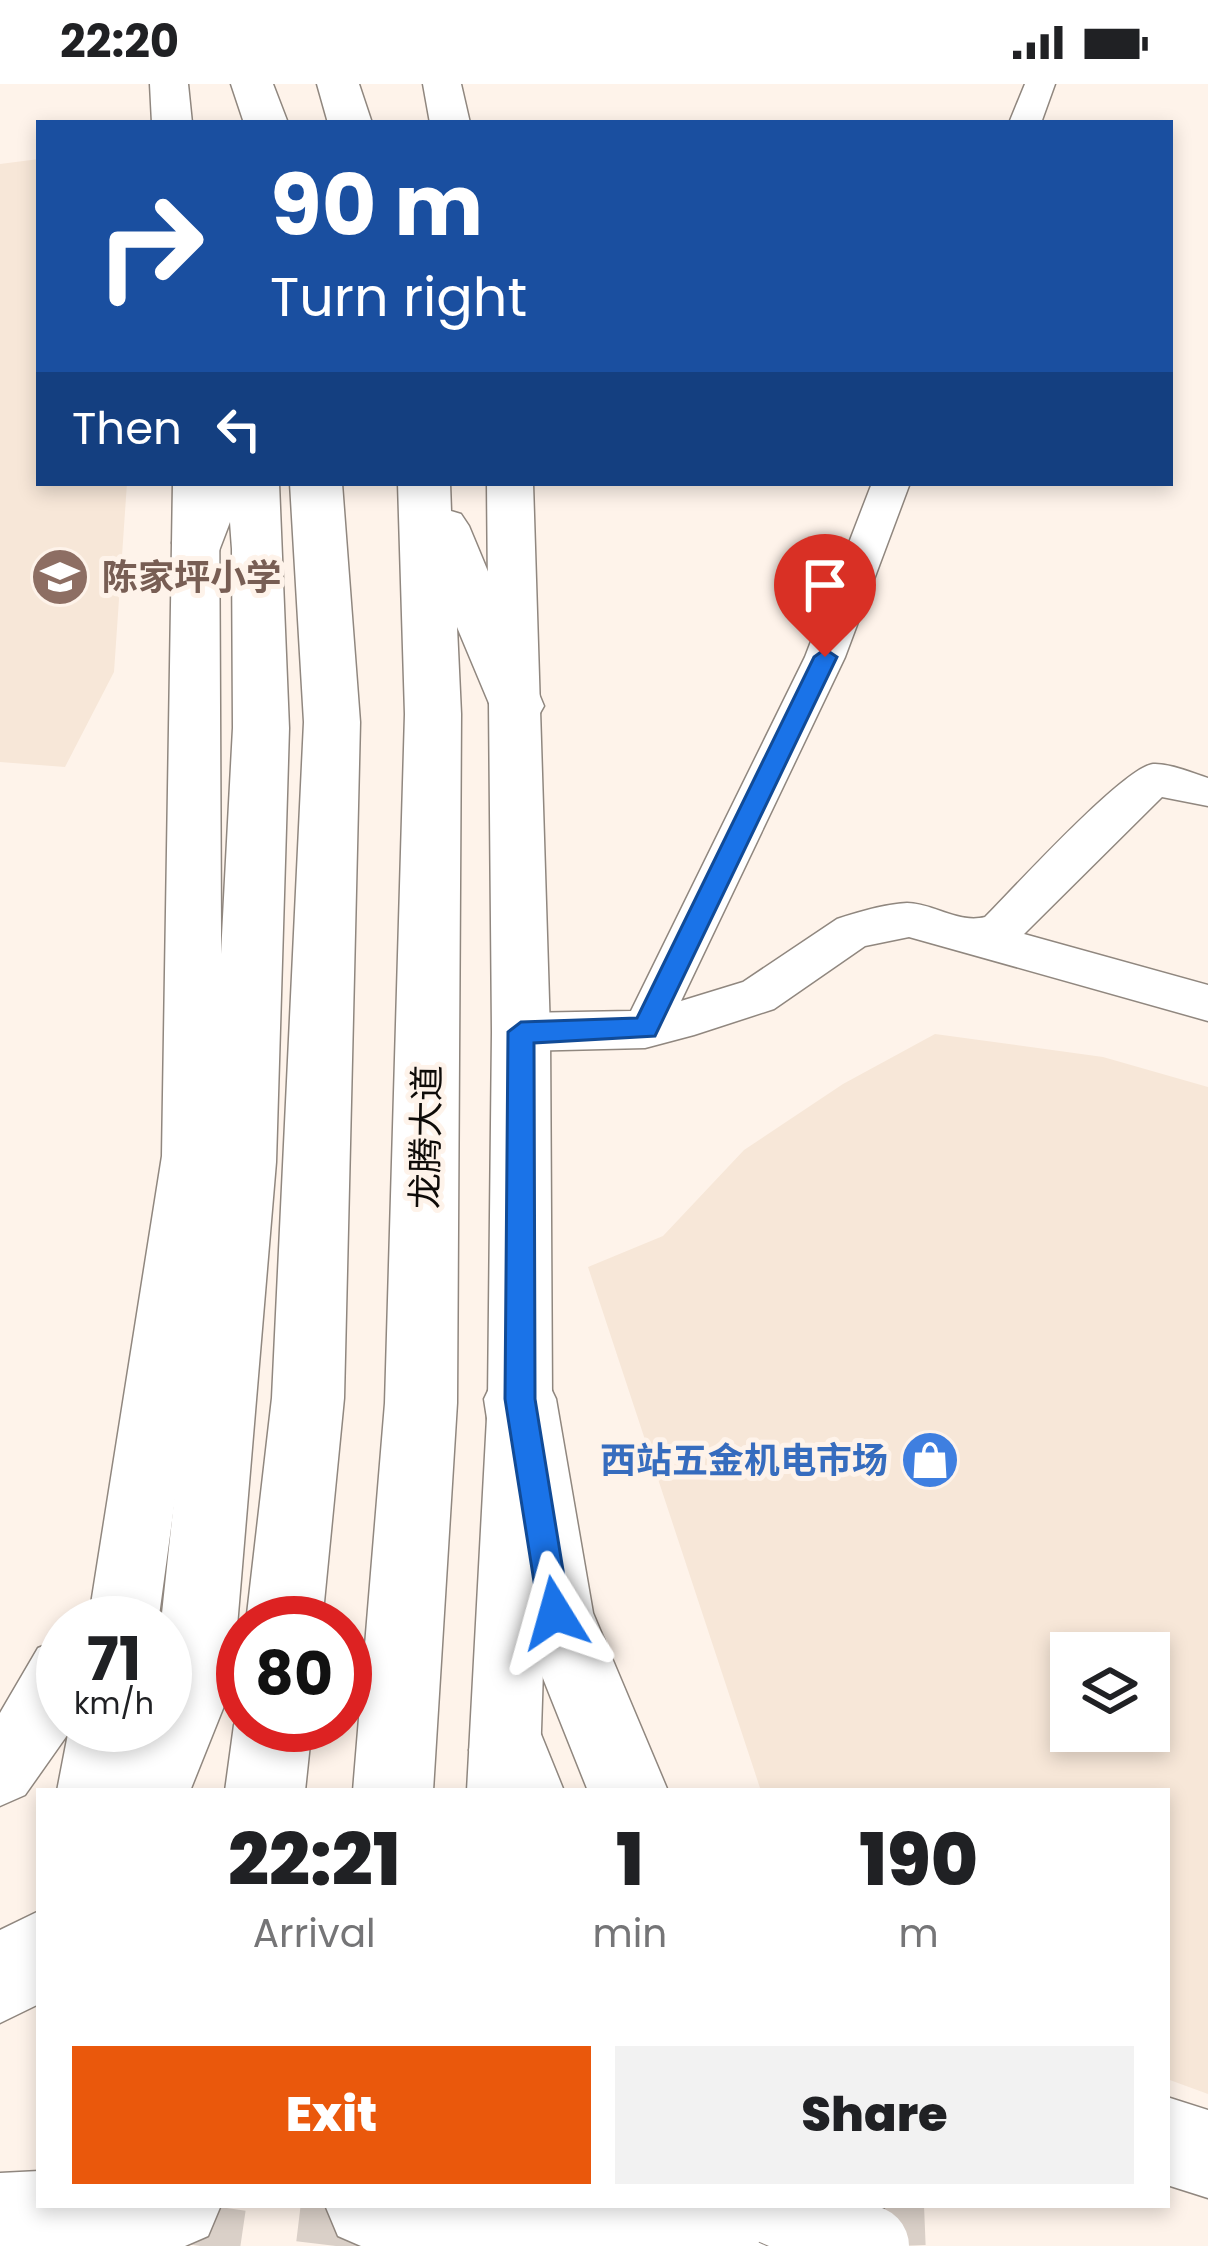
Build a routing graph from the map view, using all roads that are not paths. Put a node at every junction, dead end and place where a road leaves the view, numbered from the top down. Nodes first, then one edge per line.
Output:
1 (169, 84) edge
2 (218, 84) edge
3 (252, 84) edge
4 (338, 84) edge
5 (1040, 84) edge
6 (172, 120) edge
7 (221, 120) edge
8 (265, 120) edge
9 (349, 120) edge
10 (1026, 120) edge
11 (198, 486) edge
12 (216, 486) edge
13 (252, 486) edge
14 (316, 486) edge
15 (425, 486) edge
16 (426, 486) edge
17 (510, 486) edge
18 (889, 486) edge
19 (228, 546) junction
20 (516, 706) junction
21 (1203, 792) dead end
22 (971, 938) junction
23 (1208, 1003) edge
24 (645, 1029) junction
25 (521, 1032) junction
26 (520, 1399) junction
27 (146, 1491) junction
28 (101, 1596) edge
29 (128, 1596) edge
30 (287, 1596) edge
31 (36, 1721) edge
32 (100, 1752) edge
33 (270, 1752) edge
34 (0, 1770) edge
35 (512, 1778) edge
36 (94, 1788) edge
37 (151, 1788) edge
38 (265, 1788) edge
39 (393, 1788) edge
40 (627, 1788) edge
41 (36, 1955) edge
42 (0, 1981) edge
43 (1170, 2142) edge
44 (1208, 2154) edge
45 (146, 2208) edge
46 (406, 2208) edge
47 (788, 2208) edge
48 (0, 2222) edge
49 (872, 2227) edge
50 (119, 2246) edge

1 - 6 main road
2 - 7 highway
3 - 8 highway
4 - 9 highway
5 - 10 street
11 - 19 main road
12 - 19 highway
13 - 19 highway
14 - 30 highway
15 - 39 highway, 龙腾大道
16 - 20 highway
17 - 20 main road
18 - 24 street
19 - 27 main road
19 - 37 highway
20 - 25 main road
21 - 22 street
22 - 23 street
22 - 24 street
24 - 25 street
25 - 26 main road
26 - 35 main road
26 - 40 highway
27 - 28 main road
27 - 29 main road
31 - 34 main road
32 - 36 main road
33 - 38 highway
41 - 42 highway
43 - 44 highway
45 - 48 highway
46 - 49 highway
47 - 49 highway, bridge
48 - 50 main road

